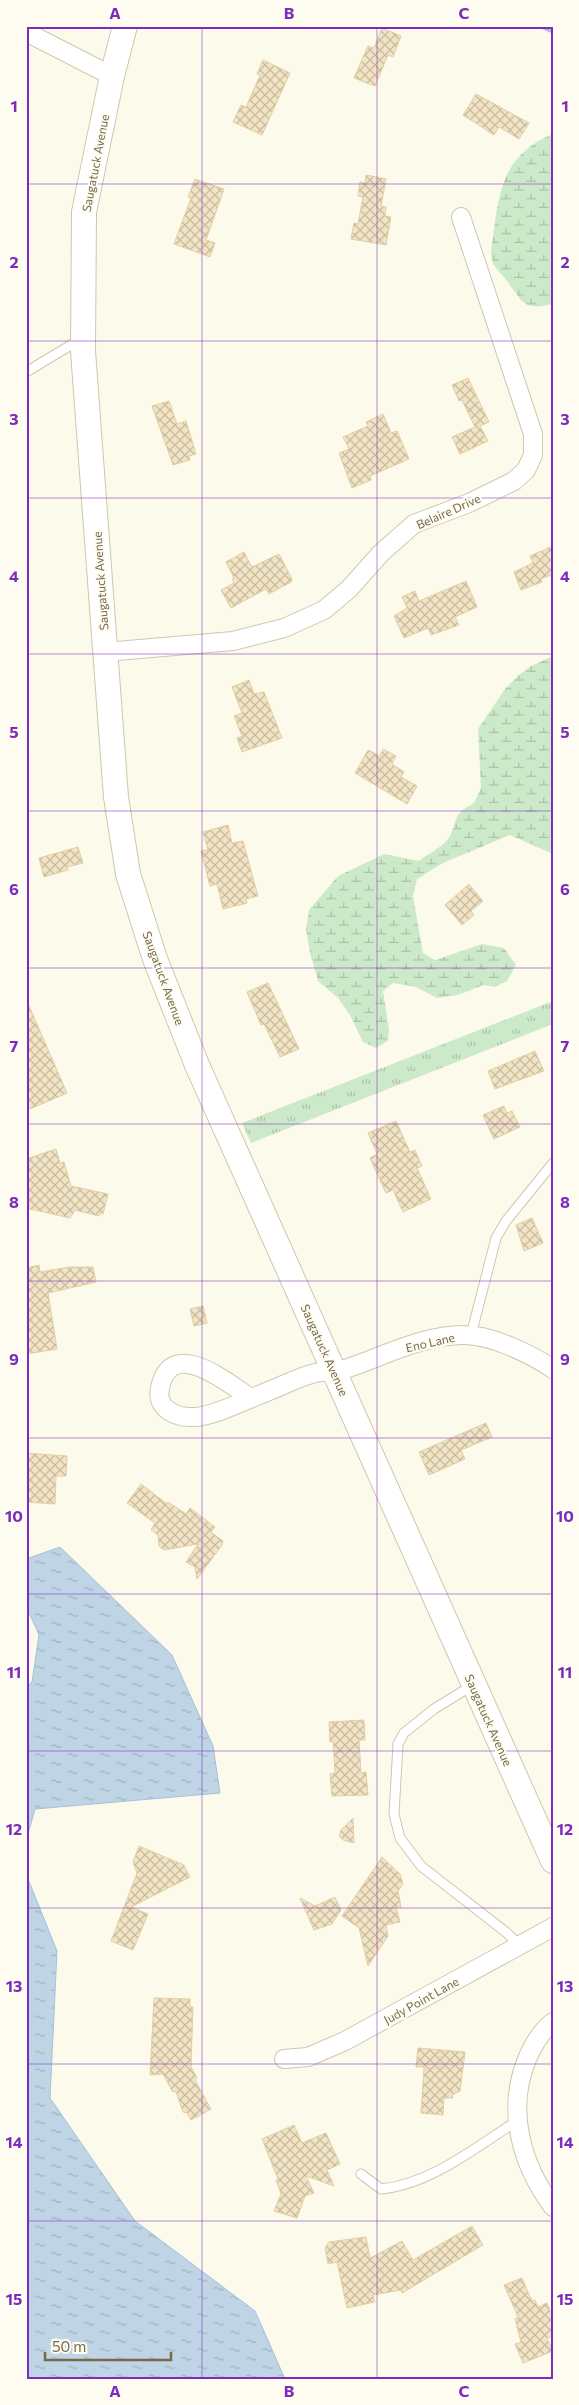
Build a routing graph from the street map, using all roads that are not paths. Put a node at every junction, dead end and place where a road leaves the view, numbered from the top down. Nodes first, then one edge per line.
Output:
1 (125, 26) edge
2 (26, 32) edge
3 (112, 76) junction
4 (461, 217) dead end
5 (83, 337) junction
6 (26, 372) edge
7 (105, 652) junction
8 (553, 1163) edge
9 (471, 1335) junction
10 (553, 1369) edge
11 (334, 1371) junction
12 (251, 1398) junction
13 (473, 1685) junction
14 (553, 1861) edge
15 (553, 1927) edge
16 (519, 1945) junction
17 (553, 2022) edge
18 (284, 2059) dead end
19 (517, 2121) junction
20 (361, 2174) dead end
21 (553, 2207) edge

1 - 3 main road, Saugatuck Avenue
2 - 3 street
3 - 5 main road, Saugatuck Avenue
4 - 7 street, Belaire Drive
5 - 6 lane
5 - 7 main road, Saugatuck Avenue
7 - 11 main road, Saugatuck Avenue
8 - 9 lane
9 - 10 street, Eno Lane
9 - 11 street, Eno Lane
11 - 12 street, Eno Lane
11 - 13 main road, Saugatuck Avenue
12 - 12 street, Eno Lane
13 - 14 main road, Saugatuck Avenue
13 - 16 lane
15 - 16 street, Judy Point Lane
16 - 18 street, Judy Point Lane
17 - 19 street
19 - 20 lane
19 - 21 street

